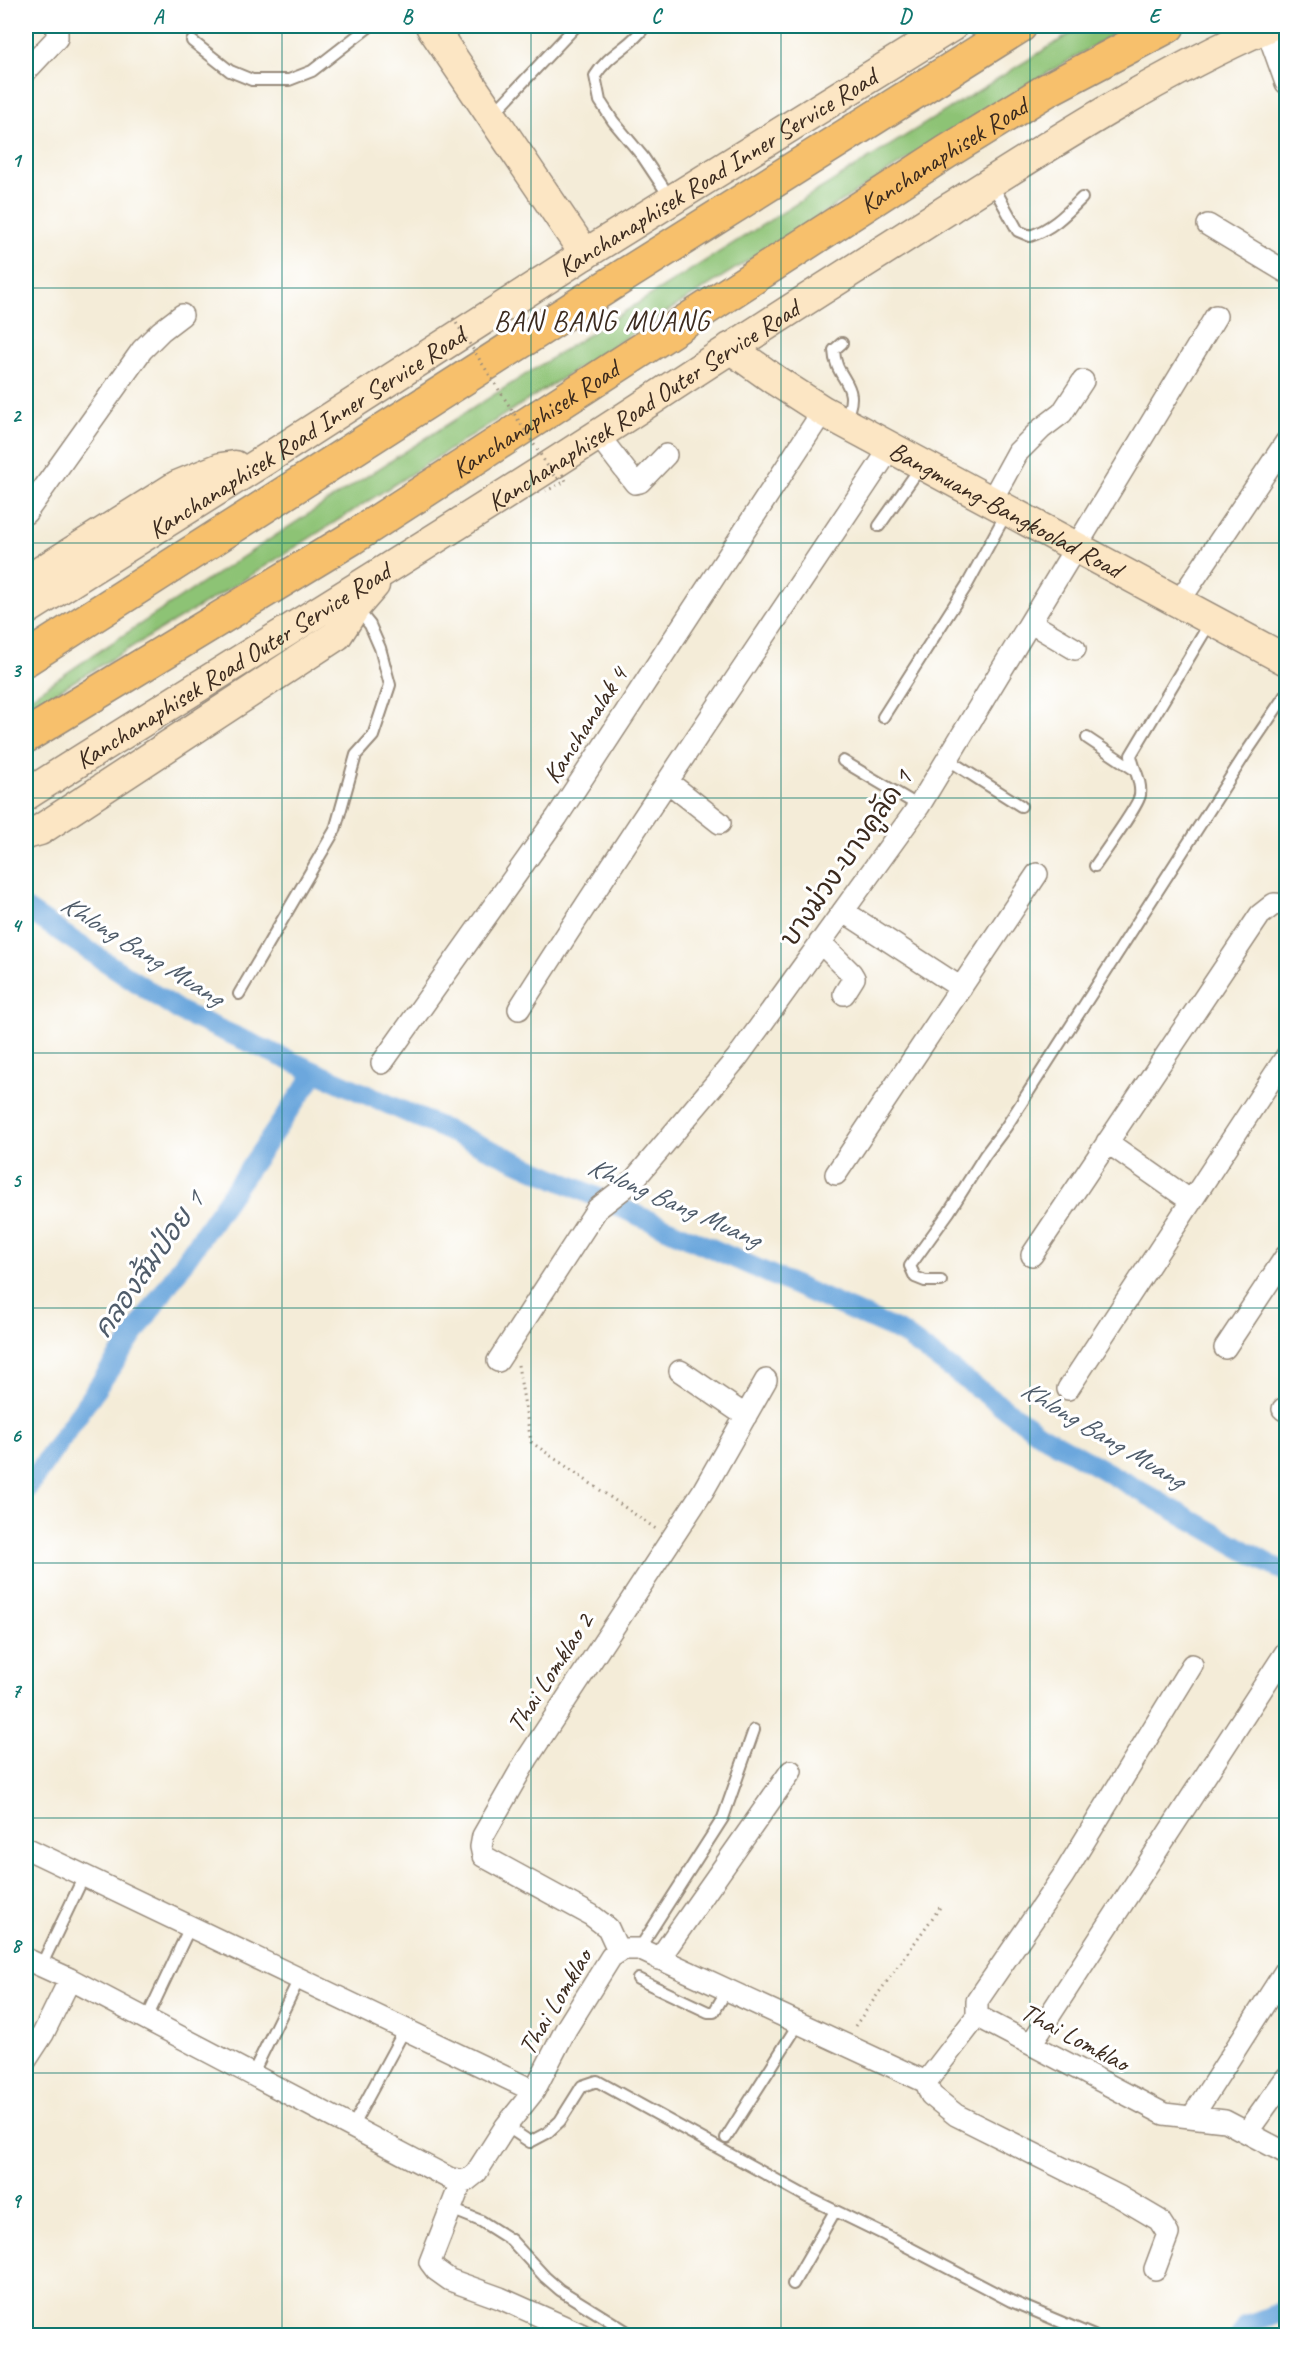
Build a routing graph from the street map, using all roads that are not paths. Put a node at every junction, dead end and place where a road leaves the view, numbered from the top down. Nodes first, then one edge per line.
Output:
1 (57, 26) edge
2 (370, 26) edge
3 (431, 26) edge
4 (576, 26) edge
5 (645, 26) edge
6 (951, 26) edge
7 (1020, 26) edge
8 (1168, 26) edge
9 (1267, 26) edge
10 (192, 42) dead end
11 (26, 71) edge
12 (1287, 83) edge
13 (491, 115) junction
14 (991, 182) junction
15 (1082, 198) dead end
16 (671, 200) junction
17 (1208, 225) dead end
18 (585, 254) junction
19 (1287, 272) edge
20 (182, 315) dead end
21 (1216, 316) dead end
22 (842, 343) dead end
23 (730, 348) junction
24 (1083, 381) dead end
25 (833, 416) junction
26 (598, 435) junction
27 (1287, 442) edge
28 (891, 447) junction
29 (666, 455) dead end
30 (265, 460) junction
31 (922, 464) junction
32 (999, 506) junction
33 (26, 513) edge
34 (879, 526) dead end
35 (1077, 548) junction
36 (392, 565) junction
37 (26, 581) edge
38 (1178, 603) junction
39 (355, 607) junction
40 (26, 609) edge
41 (1212, 620) junction
42 (1031, 623) junction
43 (1075, 649) dead end
44 (26, 659) edge
45 (1287, 660) edge
46 (1287, 694) edge
47 (883, 717) dead end
48 (26, 736) edge
49 (1087, 738) dead end
50 (947, 759) junction
51 (843, 761) dead end
52 (1132, 768) junction
53 (668, 782) junction
54 (37, 788) edge
55 (919, 806) junction
56 (1021, 806) dead end
57 (720, 823) dead end
58 (26, 834) edge
59 (1095, 866) dead end
60 (1037, 874) dead end
61 (1287, 905) edge
62 (843, 911) junction
63 (820, 942) junction
64 (961, 988) junction
65 (239, 994) dead end
66 (844, 994) dead end
67 (519, 1009) dead end
68 (1287, 1057) edge
69 (382, 1063) dead end
70 (1107, 1142) junction
71 (836, 1174) dead end
72 (1191, 1201) junction
73 (1032, 1255) dead end
74 (1287, 1256) edge
75 (941, 1281) dead end
76 (1280, 1281) edge
77 (1225, 1348) dead end
78 (498, 1361) dead end
79 (680, 1371) dead end
80 (766, 1380) dead end
81 (1068, 1389) dead end
82 (746, 1416) junction
83 (1287, 1652) edge
84 (1192, 1665) dead end
85 (754, 1730) dead end
86 (791, 1771) dead end
87 (26, 1848) edge
88 (84, 1876) junction
89 (190, 1927) junction
90 (629, 1950) junction
91 (659, 1959) junction
92 (33, 1963) edge
93 (1287, 1970) edge
94 (70, 1979) junction
95 (299, 1979) junction
96 (638, 1979) dead end
97 (727, 1990) junction
98 (977, 2016) junction
99 (146, 2020) junction
100 (799, 2023) junction
101 (405, 2029) junction
102 (1031, 2044) junction
103 (26, 2060) edge
104 (252, 2075) junction
105 (1287, 2078) edge
106 (926, 2082) junction
107 (534, 2091) junction
108 (1192, 2117) junction
109 (506, 2126) junction
110 (352, 2127) junction
111 (1248, 2132) junction
112 (726, 2138) dead end
113 (1287, 2153) edge
114 (462, 2181) junction
115 (451, 2210) junction
116 (835, 2211) junction
117 (1155, 2269) dead end
118 (793, 2284) dead end
119 (585, 2336) edge
120 (634, 2336) edge
121 (1094, 2336) edge

1 - 11 street
2 - 10 lane
3 - 13 main road
4 - 13 lane
5 - 16 lane
6 - 16 main road, Kanchanaphisek Road Inner Service Road
7 - 44 highway
8 - 48 highway, Kanchanaphisek Road
9 - 12 street
9 - 14 main road, Kanchanaphisek Road Outer Service Road
13 - 18 main road
14 - 15 lane
14 - 23 main road, Kanchanaphisek Road Outer Service Road
16 - 18 main road, Kanchanaphisek Road Inner Service Road
17 - 19 street
18 - 30 main road, Kanchanaphisek Road Inner Service Road
20 - 33 street
21 - 35 street, บางม่วง-บางคูลัด 1
22 - 25 lane
23 - 25 main road, Bangmuang-Bangkoolad Road
23 - 26 main road, Kanchanaphisek Road Outer Service Road
24 - 32 street
25 - 28 main road, Bangmuang-Bangkoolad Road
25 - 69 street, Kanchanalak 4
26 - 29 street
26 - 36 main road, Kanchanaphisek Road Outer Service Road
27 - 38 street
28 - 31 main road, Bangmuang-Bangkoolad Road
28 - 53 street
30 - 37 main road
30 - 40 main road, Kanchanaphisek Road Inner Service Road
31 - 32 main road, Bangmuang-Bangkoolad Road
31 - 34 lane
32 - 35 main road, Bangmuang-Bangkoolad Road
32 - 47 lane
35 - 38 main road, Bangmuang-Bangkoolad Road
35 - 42 street, บางม่วง-บางคูลัด 1
36 - 39 main road
36 - 54 main road, Kanchanaphisek Road Outer Service Road
38 - 41 main road, Bangmuang-Bangkoolad Road
39 - 58 main road
39 - 65 lane
41 - 45 main road, Bangmuang-Bangkoolad Road
41 - 52 lane
42 - 43 street
42 - 50 street, บางม่วง-บางคูลัด 1
46 - 75 lane
49 - 52 lane
50 - 55 street, บางม่วง-บางคูลัด 1
50 - 56 lane
51 - 55 lane
52 - 59 lane
53 - 57 street
53 - 67 street
55 - 62 street, บางม่วง-บางคูลัด 1
60 - 64 street
61 - 70 street
62 - 63 street, บางม่วง-บางคูลัด 1
62 - 64 street
63 - 66 street
63 - 78 street, บางม่วง-บางคูลัด 1
64 - 71 street
68 - 72 street
70 - 72 street
70 - 73 street
72 - 81 street
74 - 76 street
76 - 77 street
79 - 82 street
80 - 82 street, Thai Lomklao 2
82 - 90 street, Thai Lomklao 2
83 - 102 street
84 - 98 street
85 - 90 lane
86 - 91 street
87 - 88 street
88 - 89 street
88 - 92 lane
89 - 95 street
89 - 99 lane
90 - 91 street
90 - 107 street, Thai Lomklao
91 - 97 street
92 - 94 street
93 - 108 street
94 - 99 street
94 - 103 street
95 - 101 street
95 - 104 lane
96 - 97 lane
97 - 100 street
98 - 102 street, Thai Lomklao
98 - 106 street
99 - 104 street
100 - 106 street
100 - 112 lane
101 - 107 street
101 - 110 lane
102 - 108 street, Thai Lomklao
104 - 110 street
105 - 111 street
106 - 117 street
107 - 109 street, Thai Lomklao
108 - 111 street, Thai Lomklao
109 - 114 street, Thai Lomklao
109 - 116 lane
110 - 114 street
111 - 113 street, Thai Lomklao
114 - 115 street
115 - 119 street
115 - 120 lane
116 - 118 lane
116 - 121 lane

